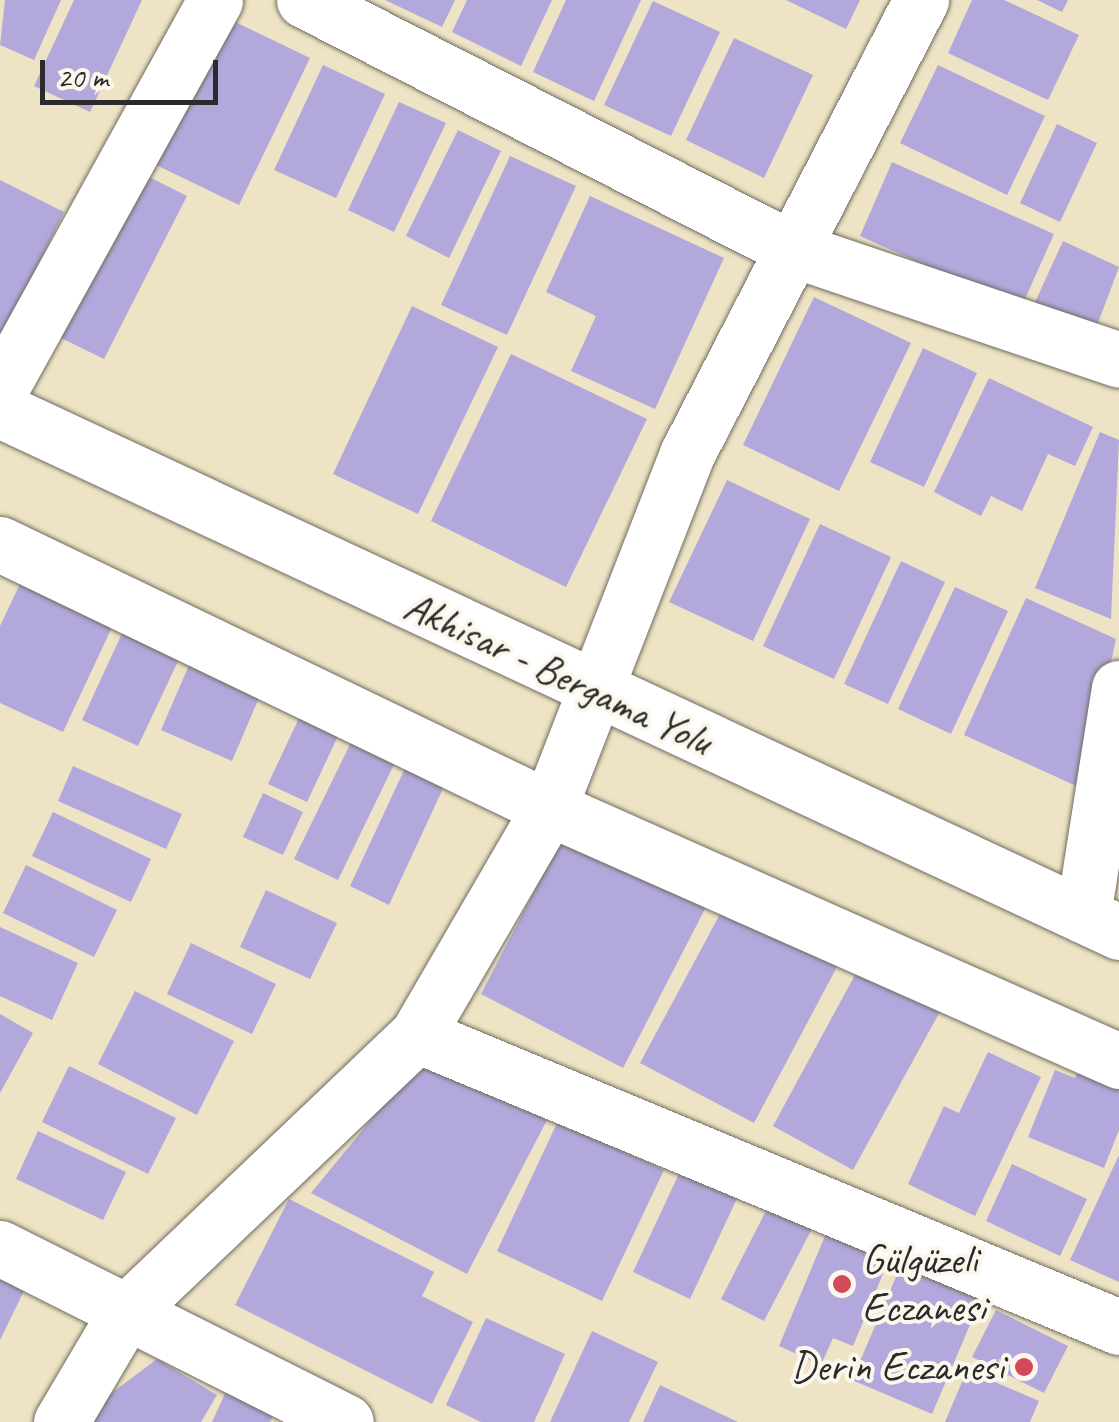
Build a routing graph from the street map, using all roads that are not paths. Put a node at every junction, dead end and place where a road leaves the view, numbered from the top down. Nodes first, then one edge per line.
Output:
1 (215, 0) edge
2 (304, 0) edge
3 (920, 0) edge
4 (792, 249) junction
5 (1119, 360) edge
6 (0, 390) edge
7 (0, 410) edge
8 (0, 544) edge
9 (1119, 688) edge
10 (596, 692) junction
11 (548, 808) junction
12 (1101, 923) edge
13 (418, 1035) junction
14 (1119, 1061) edge
15 (0, 1248) edge
16 (126, 1312) junction
17 (1119, 1326) edge
18 (61, 1422) edge
19 (346, 1422) edge

1 - 6 street
2 - 4 street
3 - 4 street
4 - 5 street
4 - 10 street
7 - 10 street, Akhisar - Bergama Yolu
8 - 11 street
9 - 12 street
10 - 11 street
10 - 12 street, Akhisar - Bergama Yolu
11 - 13 street
11 - 14 street
13 - 16 street
13 - 17 street
15 - 16 street
16 - 18 street
16 - 19 street

